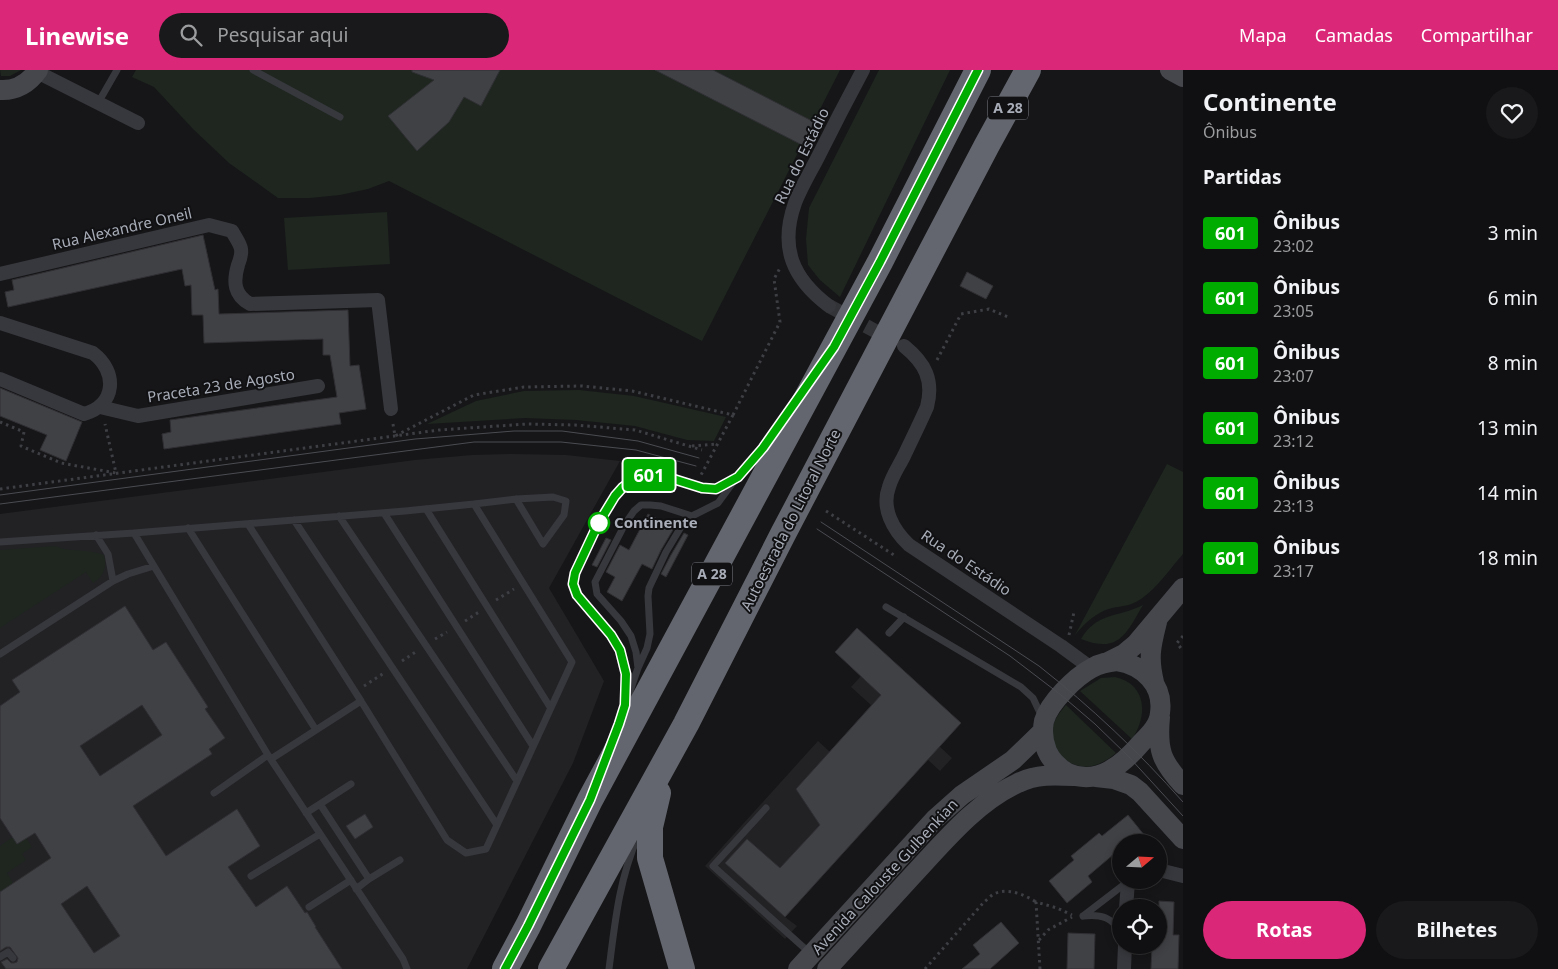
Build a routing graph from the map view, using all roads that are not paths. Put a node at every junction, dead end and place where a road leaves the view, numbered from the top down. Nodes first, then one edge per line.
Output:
1 (117, 70) edge
2 (253, 70) edge
3 (863, 70) edge
4 (978, 70) edge
5 (1028, 70) edge
6 (1171, 70) edge
7 (37, 71) edge
8 (1183, 77) edge
9 (0, 90) edge
10 (98, 103) junction
11 (340, 117) dead end
12 (138, 123) dead end
13 (0, 274) edge
14 (829, 306) tunnel mouth
15 (0, 323) edge
16 (904, 346) tunnel mouth
17 (834, 347) junction
18 (0, 379) edge
19 (318, 386) dead end
20 (801, 393) dead end
21 (100, 407) junction
22 (391, 408) dead end
23 (779, 424) dead end
24 (738, 477) junction
25 (516, 499) junction
26 (474, 504) junction
27 (426, 509) junction
28 (384, 513) junction
29 (339, 516) junction
30 (692, 516) junction
31 (294, 520) junction
32 (248, 524) junction
33 (188, 528) junction
34 (134, 533) junction
35 (96, 535) junction
36 (0, 542) edge
37 (154, 566) junction
38 (113, 581) junction
39 (1183, 588) edge
40 (886, 606) dead end
41 (904, 617) junction
42 (1158, 617) junction
43 (890, 633) dead end
44 (0, 654) edge
45 (1100, 665) junction
46 (638, 668) junction
47 (1154, 682) junction
48 (361, 701) junction
49 (625, 705) junction
50 (550, 707) junction
51 (1160, 714) junction
52 (619, 724) dead end
53 (686, 724) junction
54 (1043, 726) junction
55 (316, 730) junction
56 (613, 741) dead end
57 (533, 746) junction
58 (270, 757) junction
59 (1087, 776) junction
60 (517, 781) junction
61 (351, 784) dead end
62 (1183, 785) edge
63 (214, 793) dead end
64 (658, 793) junction
65 (590, 800) junction
66 (320, 804) junction
67 (766, 808) dead end
68 (306, 813) junction
69 (497, 825) junction
70 (320, 834) junction
71 (637, 839) junction
72 (1183, 839) edge
73 (638, 857) dead end
74 (400, 860) dead end
75 (1168, 872) edge
76 (251, 876) dead end
77 (1183, 876) edge
78 (351, 880) junction
79 (370, 880) junction
80 (356, 889) junction
81 (1118, 889) edge
82 (309, 906) dead end
83 (1112, 920) edge
84 (811, 954) junction
85 (1124, 954) edge
86 (0, 957) edge
87 (13, 958) dead end
88 (407, 969) edge
89 (505, 969) edge
90 (551, 969) edge
91 (609, 969) edge
92 (682, 969) edge
93 (798, 969) edge
94 (827, 969) edge
95 (1124, 969) edge

1 - 10 lane
2 - 11 lane
3 - 14 street, Rua do Estádio
4 - 17 highway, A 28
5 - 53 highway, Autoestrada do Litoral Norte / A 28
6 - 8 main road
7 - 9 main road
7 - 10 street
10 - 12 street
13 - 22 street, Rua Alexandre Oneil
15 - 21 street
16 - 45 street, Rua do Estádio
17 - 20 lane
17 - 65 highway, A 28
18 - 21 street
19 - 21 street, Praceta 23 de Agosto
23 - 24 lane
24 - 30 lane
24 - 49 lane
25 - 25 lane
25 - 26 lane
26 - 27 lane
26 - 50 lane
27 - 28 lane
27 - 50 lane
28 - 29 lane
28 - 57 lane
29 - 31 lane
29 - 60 lane
30 - 46 lane
30 - 46 lane
31 - 32 lane
31 - 69 lane
32 - 33 lane
32 - 48 lane
33 - 34 lane
33 - 55 lane
34 - 35 lane
34 - 37 lane
35 - 36 lane
35 - 38 lane
37 - 38 lane
37 - 58 lane
38 - 44 lane
39 - 42 main road
40 - 41 lane
41 - 43 lane
41 - 54 lane
42 - 45 main road
42 - 47 main road
45 - 47 main road
45 - 54 main road
46 - 49 lane
47 - 51 main road
48 - 55 lane
48 - 69 lane
49 - 52 lane
50 - 57 lane
51 - 59 main road
51 - 62 main road
53 - 64 highway
53 - 90 highway, Autoestrada do Litoral Norte / A 28
54 - 59 main road
54 - 84 main road, Avenida Calouste Gulbenkian
55 - 58 lane
56 - 65 lane
57 - 60 lane
58 - 63 lane
58 - 68 lane
59 - 72 main road, Avenida Calouste Gulbenkian
59 - 94 main road, Avenida Calouste Gulbenkian
60 - 69 lane
61 - 66 lane
64 - 71 lane
64 - 92 highway
65 - 89 highway, A 28
66 - 68 lane
66 - 79 lane
67 - 84 lane
68 - 70 lane
70 - 76 lane
70 - 78 lane
71 - 73 lane
71 - 91 lane
74 - 79 lane
75 - 77 street
78 - 80 lane
78 - 82 lane
79 - 80 lane
80 - 88 lane
81 - 83 lane
84 - 93 main road, Avenida Calouste Gulbenkian
85 - 95 street
86 - 87 lane

